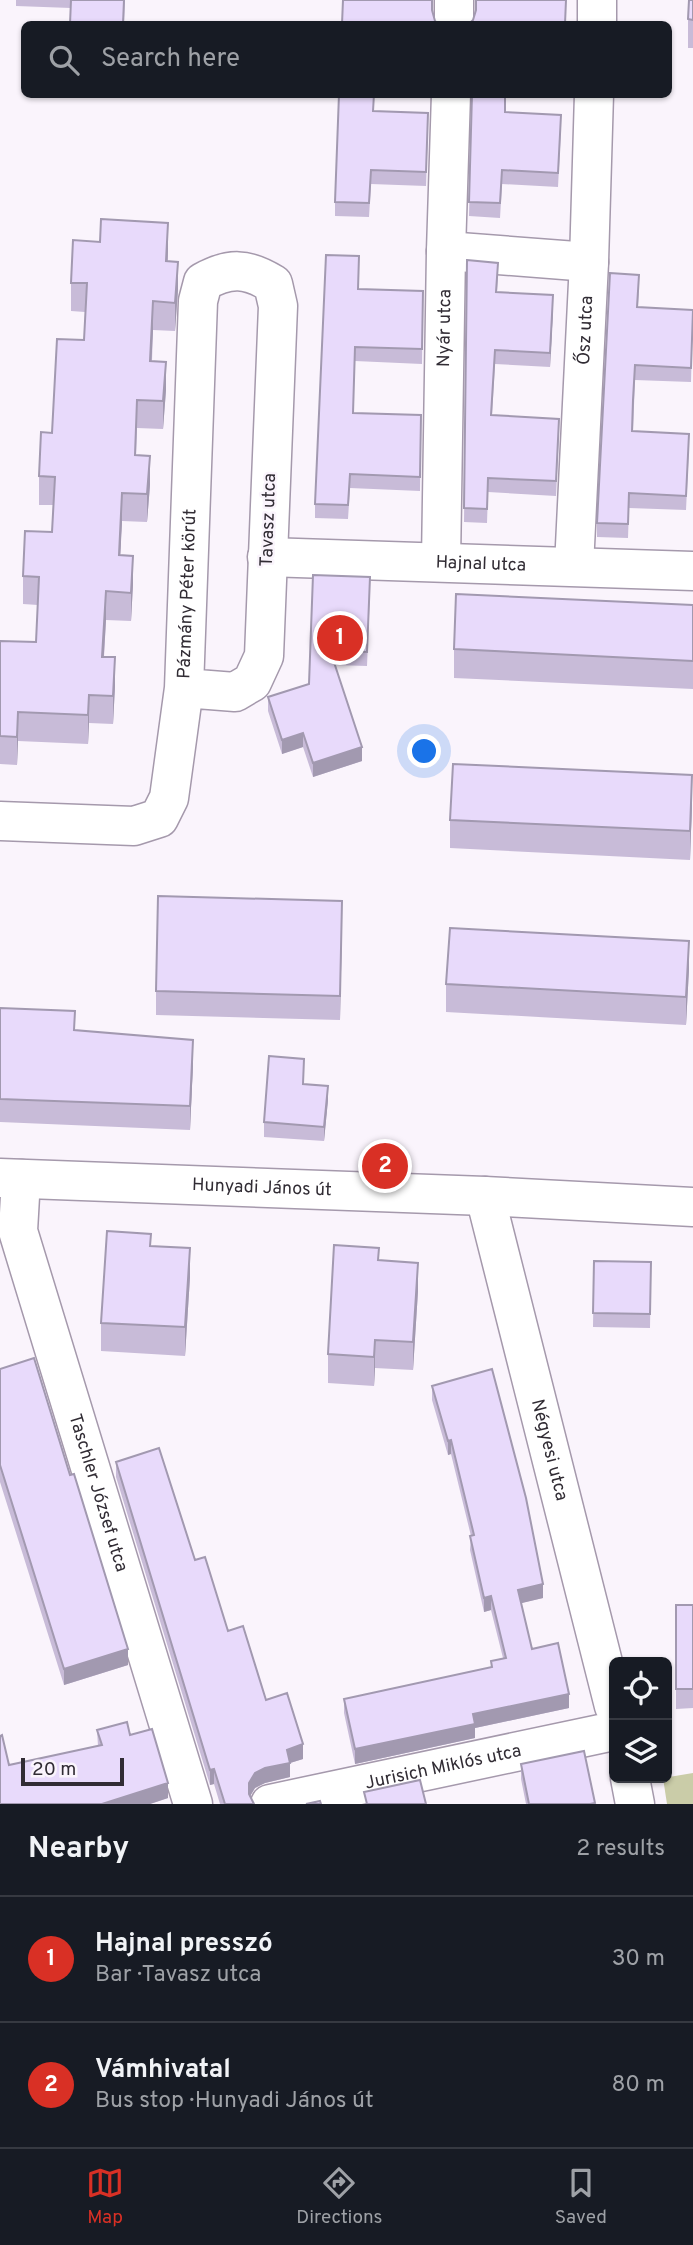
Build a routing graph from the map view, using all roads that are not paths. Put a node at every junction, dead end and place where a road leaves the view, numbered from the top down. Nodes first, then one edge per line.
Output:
1 (454, 0) edge
2 (597, 0) edge
3 (454, 21) edge
4 (597, 21) edge
5 (451, 98) edge
6 (594, 98) edge
7 (446, 251) junction
8 (589, 262) junction
9 (273, 284) joint
10 (267, 557) junction
11 (440, 561) junction
12 (574, 566) junction
13 (693, 571) edge
14 (184, 688) junction
15 (0, 821) edge
16 (10, 1179) edge
17 (485, 1196) junction
18 (693, 1207) edge
19 (609, 1686) edge
20 (609, 1732) edge
21 (631, 1783) edge
22 (193, 1804) edge
23 (270, 1804) edge
24 (635, 1804) edge

1 - 3 street
2 - 4 street
5 - 7 street, Nyár utca
6 - 8 street, Ősz utca
7 - 8 street
7 - 11 street, Nyár utca
8 - 12 street, Ősz utca
9 - 10 street, Tavasz utca
9 - 14 street, Pázmány Péter körút
10 - 11 street, Hajnal utca
10 - 14 street, Tavasz utca
11 - 12 street, Hajnal utca
12 - 13 street, Hajnal utca
14 - 15 street, Pázmány Péter körút
16 - 17 street, Hunyadi János út
16 - 22 street, Taschler József utca
17 - 18 street, Hunyadi János út
17 - 19 street, Négyesi utca
20 - 23 street, Jurisich Miklós utca
21 - 24 street

